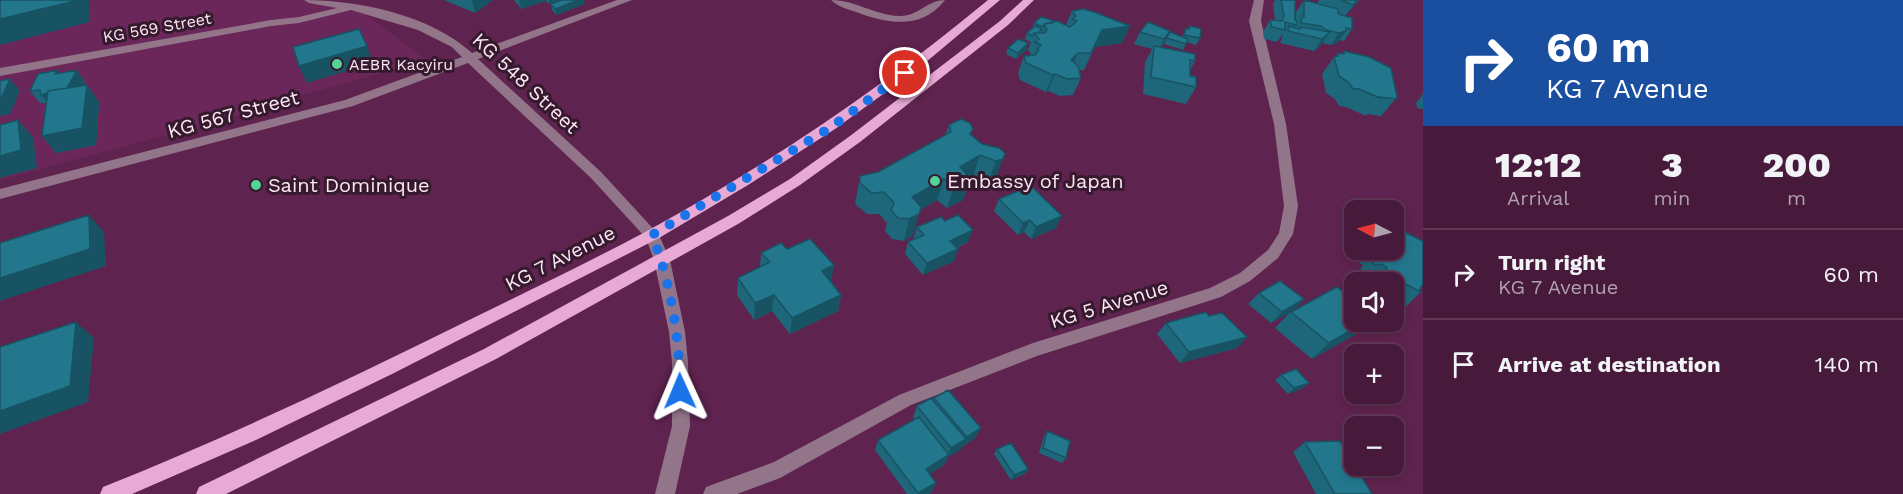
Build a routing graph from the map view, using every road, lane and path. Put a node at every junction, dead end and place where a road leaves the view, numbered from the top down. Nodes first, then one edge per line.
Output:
1 (309, 0) edge
2 (627, 0) edge
3 (836, 0) edge
4 (867, 0) edge
5 (940, 0) edge
6 (995, 0) edge
7 (1029, 0) edge
8 (1259, 0) edge
9 (354, 7) junction
10 (885, 17) junction
11 (471, 58) junction
12 (0, 72) edge
13 (0, 194) edge
14 (652, 235) junction
15 (662, 260) junction
16 (110, 494) edge
17 (206, 494) edge
18 (665, 494) edge
19 (713, 494) edge

1 - 9 street, KG 548 Street
2 - 11 street, KG 567 Street
3 - 10 street
4 - 10 street
5 - 10 street
6 - 14 main road, KG 7 Avenue
7 - 15 main road
8 - 19 street, KG 5 Avenue
9 - 11 street, KG 548 Street
9 - 12 street, KG 569 Street
11 - 13 street, KG 567 Street
11 - 14 street, KG 548 Street
14 - 15 street
14 - 16 main road, KG 7 Avenue
15 - 17 main road
15 - 18 street

